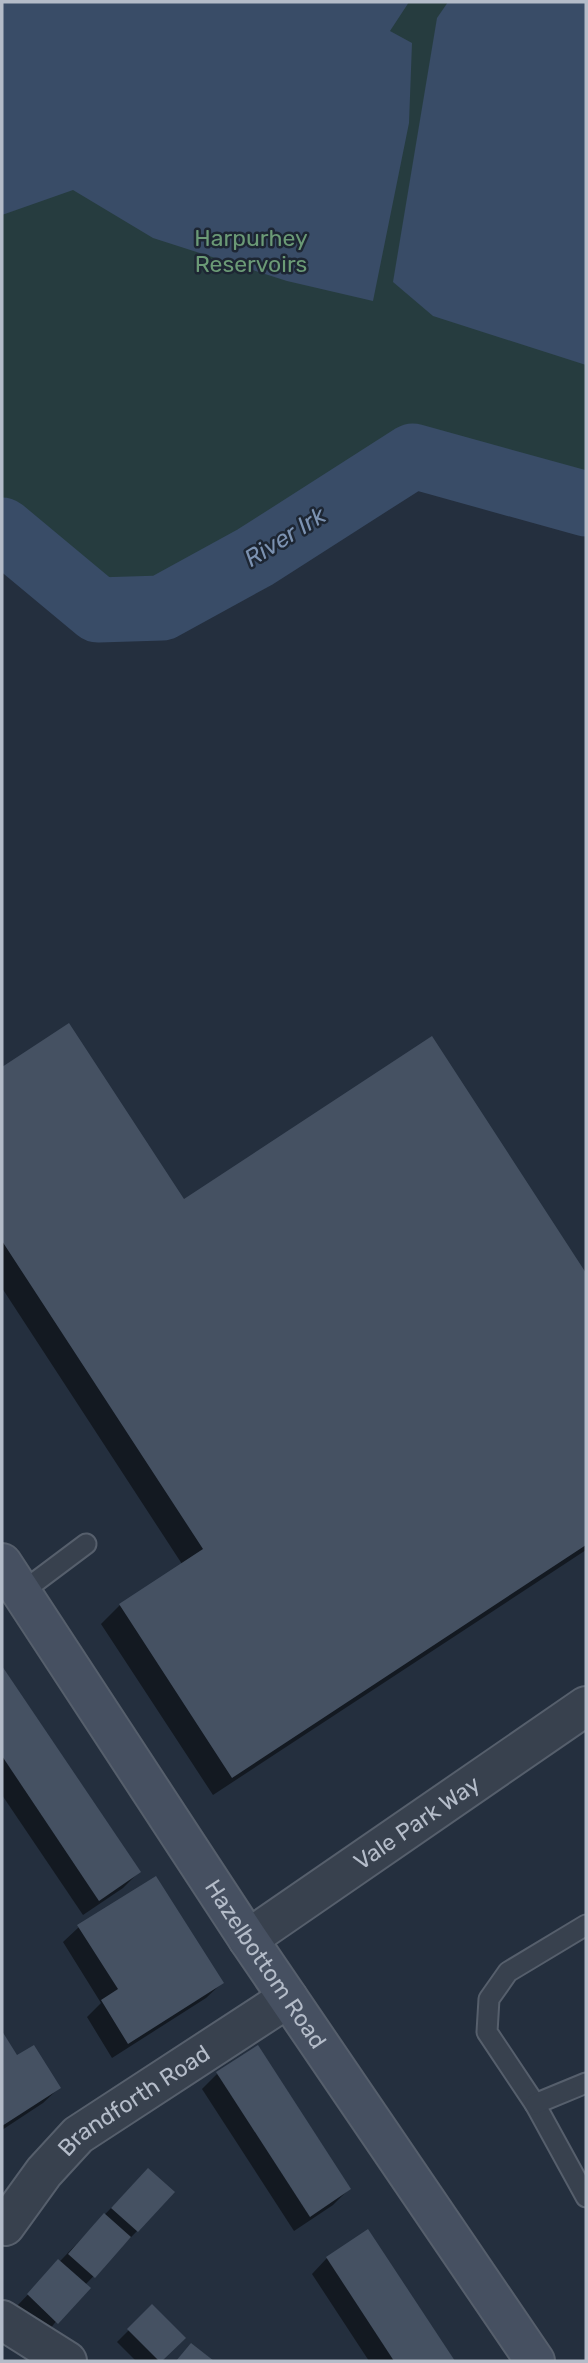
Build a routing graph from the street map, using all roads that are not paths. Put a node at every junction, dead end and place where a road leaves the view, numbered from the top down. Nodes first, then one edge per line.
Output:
1 (86, 1544) dead end
2 (12, 1577) edge
3 (586, 1706) edge
4 (586, 1925) edge
5 (248, 1939) junction
6 (288, 1998) junction
7 (586, 2083) edge
8 (535, 2104) junction
9 (586, 2197) edge
10 (3, 2227) edge
11 (2, 2320) edge
12 (67, 2361) edge
13 (535, 2361) edge

1 - 2 lane
2 - 5 street, Hazelbottom Road
3 - 5 street, Vale Park Way
4 - 8 lane
5 - 6 street, Hazelbottom Road
6 - 10 street, Brandforth Road
6 - 13 street, Hazelbottom Road
7 - 8 lane
8 - 9 lane
11 - 12 street

